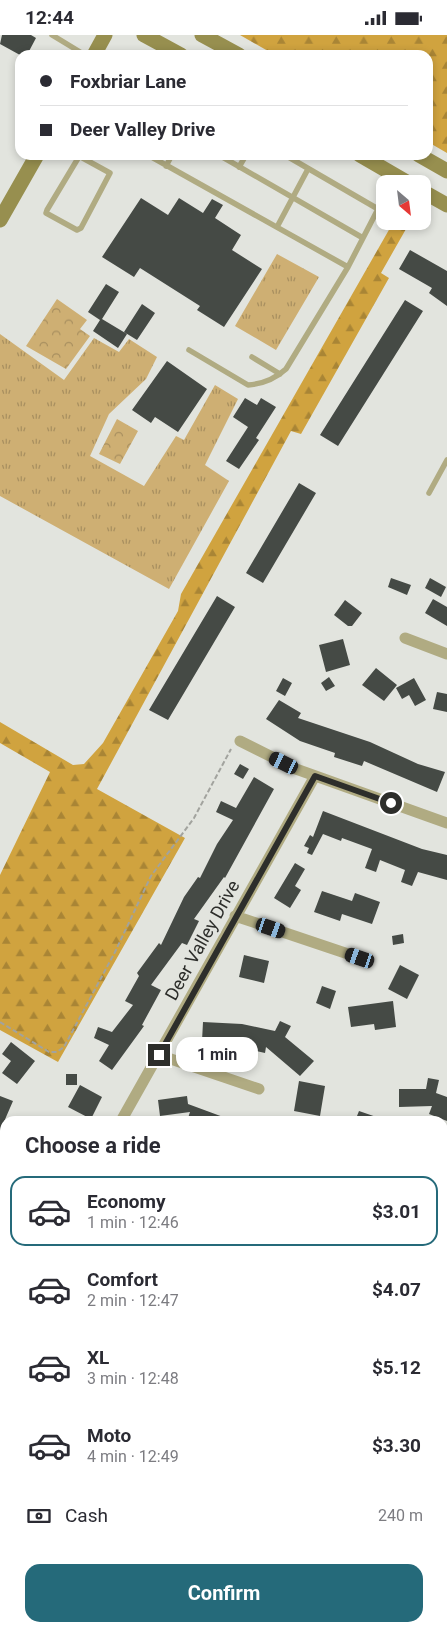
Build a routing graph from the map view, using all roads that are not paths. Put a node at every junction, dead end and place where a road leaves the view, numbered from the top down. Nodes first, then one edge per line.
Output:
1 (52, 35) edge
2 (105, 35) edge
3 (144, 35) edge
4 (202, 35) edge
5 (78, 50) edge
6 (97, 50) edge
7 (171, 50) edge
8 (229, 50) edge
9 (34, 160) edge
10 (78, 160) edge
11 (87, 160) edge
12 (157, 160) edge
13 (169, 160) edge
14 (227, 160) edge
15 (243, 160) edge
16 (293, 160) edge
17 (367, 160) edge
18 (428, 160) edge
19 (166, 165) junction
20 (239, 167) junction
21 (308, 169) junction
22 (447, 171) edge
23 (388, 175) edge
24 (431, 195) edge
25 (292, 199) junction
26 (445, 201) edge
27 (376, 208) edge
28 (376, 213) edge
29 (0, 220) edge
30 (276, 227) junction
31 (363, 238) junction
32 (348, 267) junction
33 (189, 350) dead end
34 (252, 357) dead end
35 (280, 374) junction
36 (447, 459) edge
37 (428, 493) dead end
38 (405, 639) dead end
39 (447, 654) edge
40 (240, 741) road end
41 (315, 776) junction
42 (447, 823) edge
43 (235, 916) junction
44 (360, 958) dead end
45 (159, 1055) junction
46 (259, 1089) dead end
47 (124, 1116) edge

1 - 5 lane
2 - 6 main road
3 - 7 main road
4 - 8 main road
9 - 29 main road
10 - 11 lane
12 - 19 lane
13 - 19 lane
14 - 20 lane
15 - 20 lane
16 - 21 lane
17 - 23 main road
18 - 22 main road
19 - 30 lane
20 - 25 lane
21 - 25 lane
21 - 27 lane
24 - 26 main road
25 - 30 lane
25 - 31 lane
28 - 31 lane
30 - 32 lane
31 - 32 lane
32 - 35 lane
33 - 35 lane
34 - 35 lane
36 - 37 lane
38 - 39 street
40 - 41 street
41 - 42 street
41 - 43 street, Deer Valley Drive
43 - 44 street
43 - 45 street, Deer Valley Drive
45 - 46 street
45 - 47 street, Deer Valley Drive

